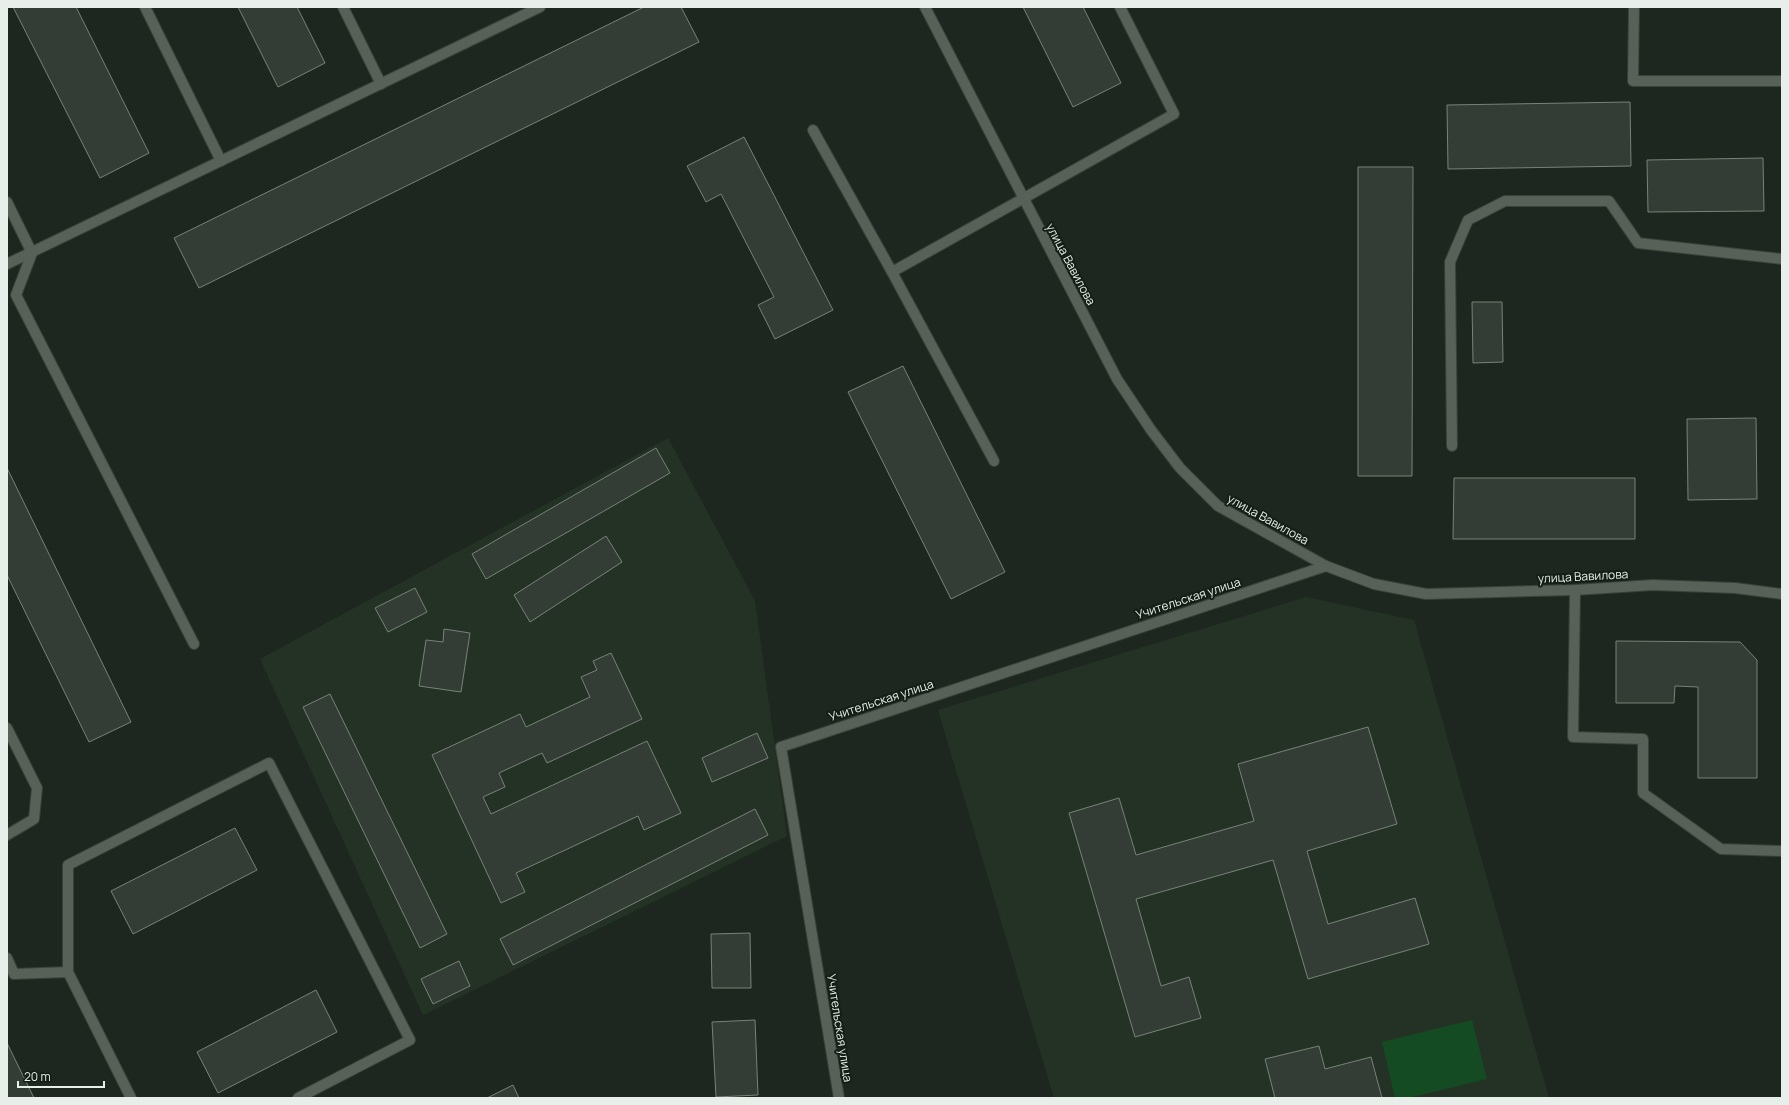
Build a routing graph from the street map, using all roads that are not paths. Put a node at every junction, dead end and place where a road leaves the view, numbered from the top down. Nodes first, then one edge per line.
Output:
1 (145, 7) edge
2 (342, 7) edge
3 (925, 7) edge
4 (1120, 7) edge
5 (1634, 7) edge
6 (537, 8) edge
7 (1782, 81) edge
8 (381, 84) junction
9 (813, 130) dead end
10 (221, 161) junction
11 (1022, 198) junction
12 (7, 202) edge
13 (32, 253) junction
14 (1782, 259) edge
15 (7, 264) edge
16 (892, 272) junction
17 (1452, 446) dead end
18 (994, 461) dead end
19 (1326, 566) junction
20 (1576, 590) junction
21 (1782, 594) edge
22 (194, 644) dead end
23 (7, 728) edge
24 (7, 835) edge
25 (1782, 851) edge
26 (7, 958) edge
27 (68, 972) junction
28 (131, 1098) edge
29 (298, 1098) edge
30 (839, 1098) edge

1 - 10 street
2 - 8 street
3 - 11 street, улица Вавилова
4 - 11 street
5 - 7 street
6 - 8 street
8 - 10 street
9 - 16 street
10 - 13 street
11 - 16 street
11 - 19 street, улица Вавилова
12 - 13 street
13 - 15 street
13 - 22 street
14 - 17 street
16 - 18 street
19 - 20 street, улица Вавилова
19 - 30 street, Учительская улица
20 - 21 street, улица Вавилова
20 - 25 street
23 - 24 street
26 - 27 street
27 - 28 street
27 - 29 street

